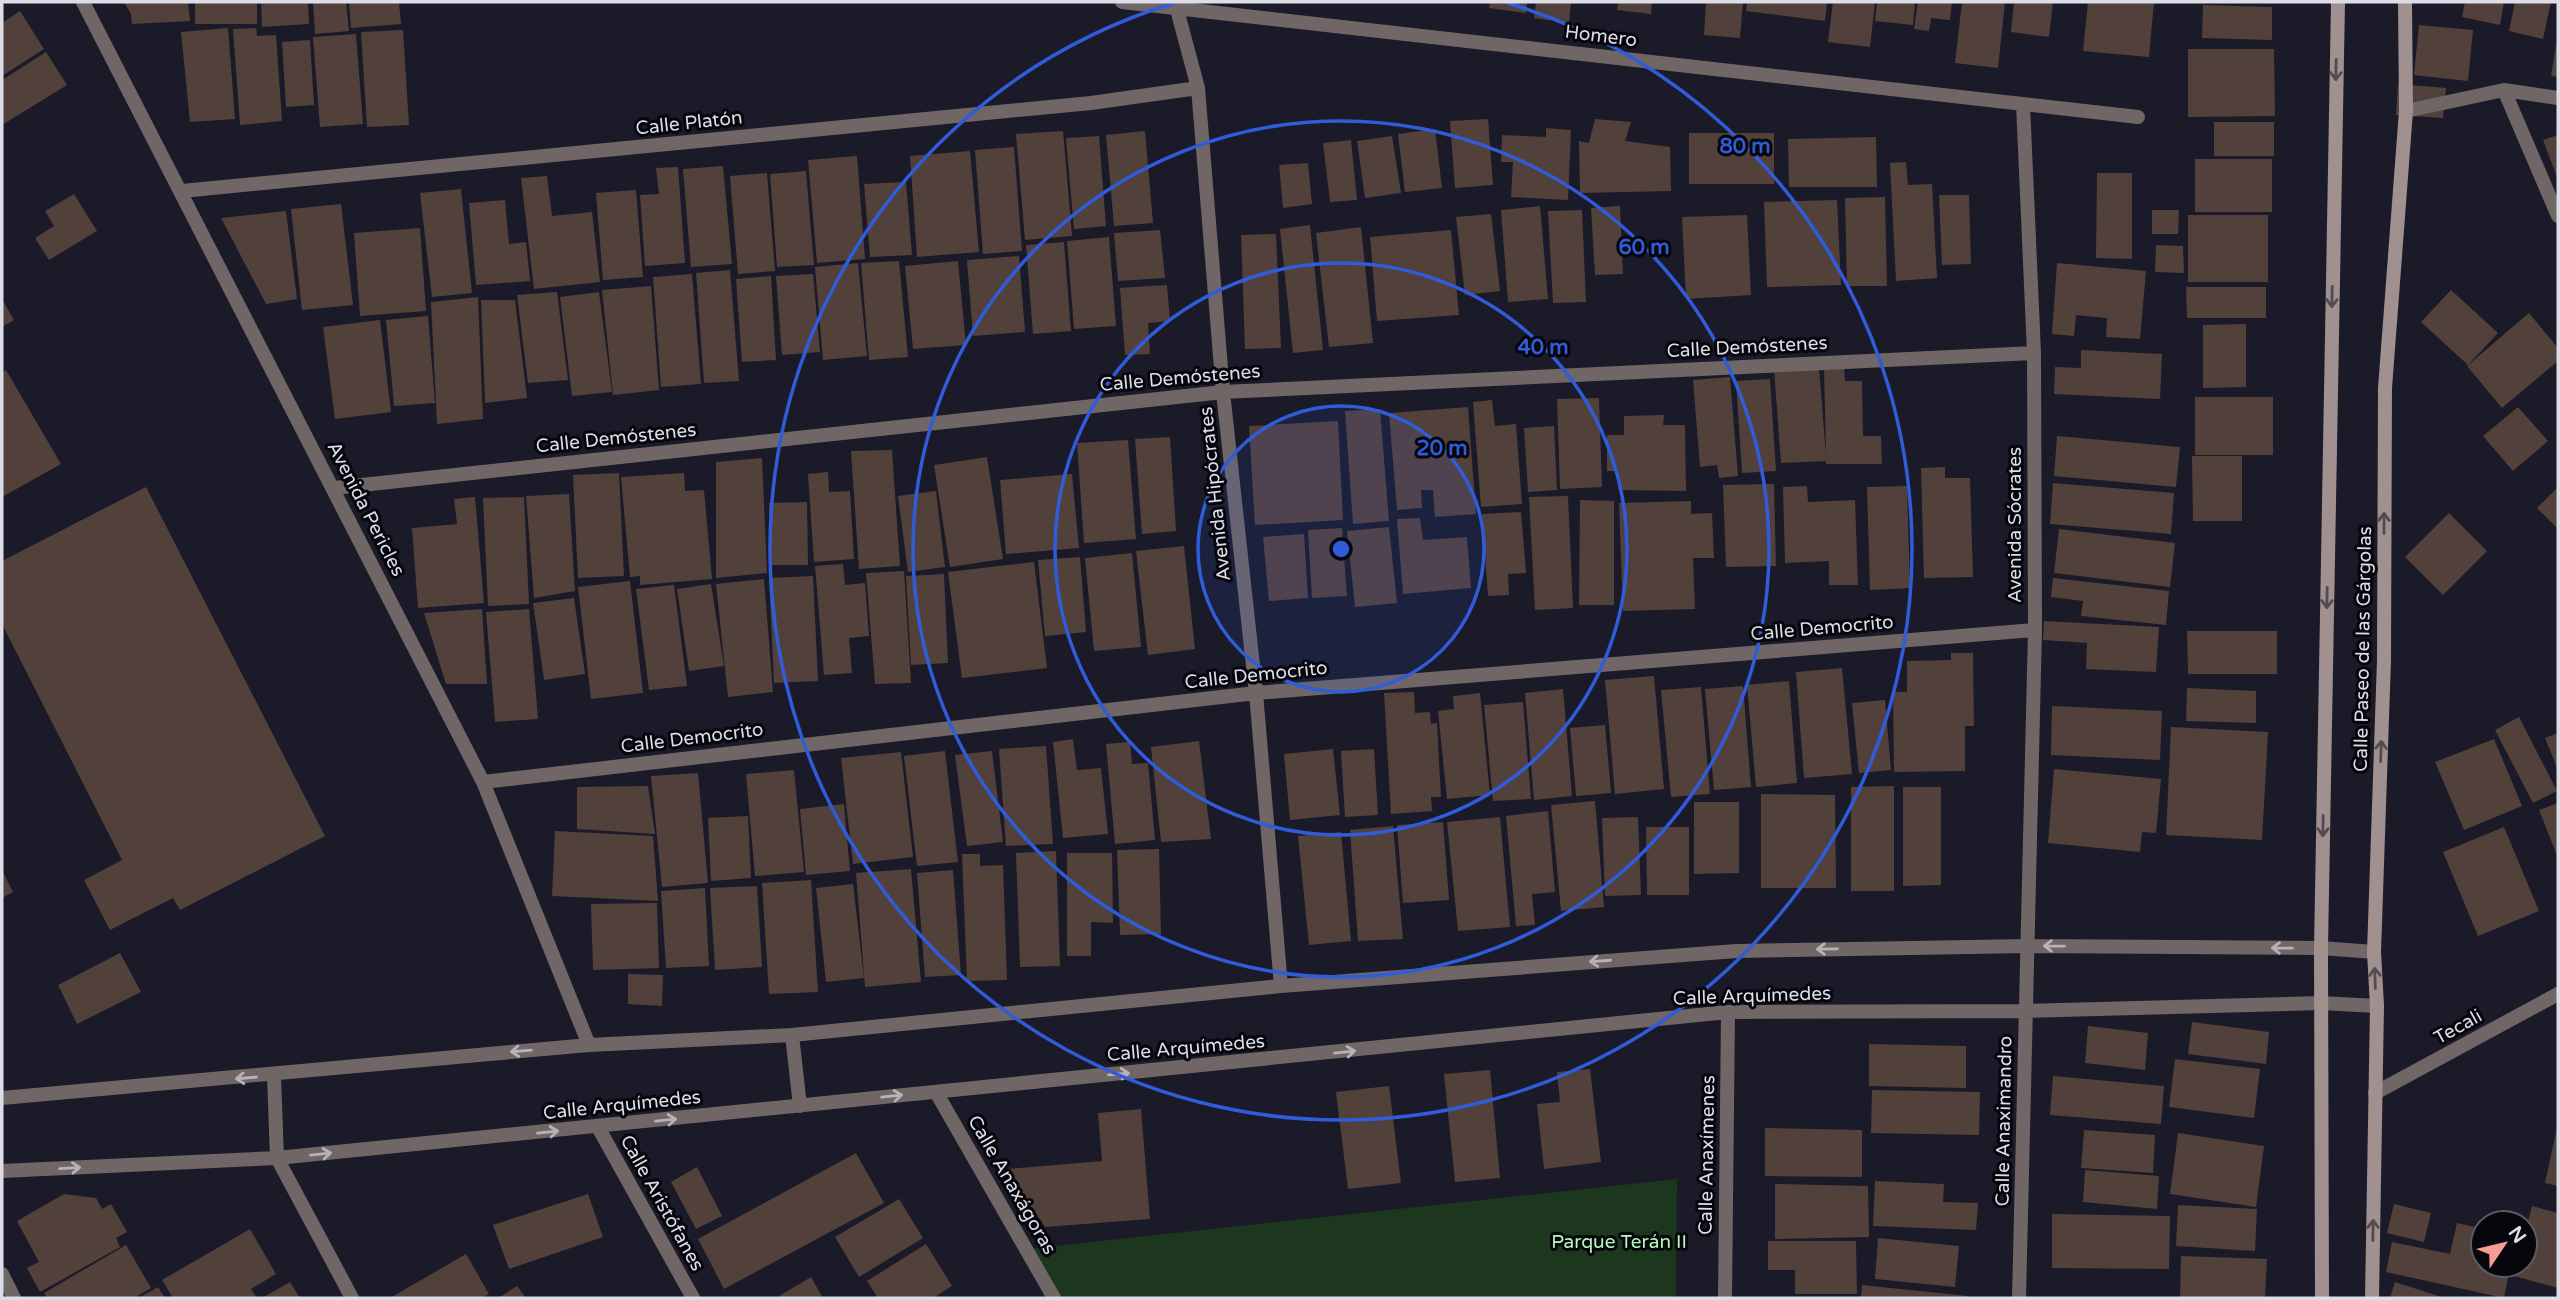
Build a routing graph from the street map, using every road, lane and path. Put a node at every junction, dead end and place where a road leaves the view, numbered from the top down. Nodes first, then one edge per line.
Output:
1 (83, 2) edge
2 (1122, 2) edge
3 (2338, 2) edge
4 (2404, 2) edge
5 (1175, 4) edge
6 (1198, 88) junction
7 (2504, 90) junction
8 (2558, 98) edge
9 (2023, 104) junction
10 (2406, 111) junction
11 (2138, 117) dead end
12 (182, 191) junction
13 (2558, 216) edge
14 (2034, 353) junction
15 (1223, 392) junction
16 (334, 488) junction
17 (2035, 630) junction
18 (1256, 693) junction
19 (483, 782) junction
20 (2029, 946) junction
21 (2321, 948) junction
22 (2374, 952) junction
23 (1281, 986) junction
24 (2558, 994) edge
25 (2321, 1003) junction
26 (2376, 1006) junction
27 (2025, 1011) junction
28 (1728, 1012) junction
29 (792, 1035) junction
30 (589, 1045) junction
31 (274, 1076) junction
32 (936, 1092) junction
33 (2375, 1093) junction
34 (2, 1098) edge
35 (800, 1106) junction
36 (598, 1127) junction
37 (277, 1158) junction
38 (2, 1171) edge
39 (2, 1274) edge
40 (14, 1298) edge
41 (352, 1298) edge
42 (693, 1298) edge
43 (1054, 1298) edge
44 (1725, 1298) edge
45 (2019, 1298) edge
46 (2322, 1298) edge
47 (2372, 1298) edge

1 - 12 street, Avenida Pericles
2 - 5 street, Homero
3 -> 21 street, Calle Paseo de las Gárgolas
4 - 10 street, Calle Paseo de las Gárgolas
5 - 6 street, Avenida Hipócrates
5 - 9 street, Homero
6 - 12 street, Calle Platón
6 - 15 street, Avenida Hipócrates
7 - 8 street
7 - 10 street
7 - 13 street
9 - 11 street
9 - 14 street, Avenida Sócrates
22 -> 10 street, Calle Paseo de las Gárgolas
12 - 16 street, Avenida Pericles
14 - 15 street, Calle Demóstenes
14 - 17 street, Avenida Sócrates
15 - 16 street, Calle Demóstenes
15 - 18 street, Avenida Hipócrates
16 - 19 street, Avenida Pericles
17 - 18 street, Calle Democrito
17 - 20 street, Avenida Sócrates
18 - 19 street, Calle Democrito
18 - 23 street, Avenida Hipócrates
19 - 30 street, Avenida Pericles
21 -> 20 street
20 -> 23 street
20 - 27 street, Calle Anaximandro
21 - 22 street
21 - 25 street, Calle Paseo de las Gárgolas
26 -> 22 street, Calle Paseo de las Gárgolas
23 - 29 street
24 - 33 street, Tecali
25 - 26 street, Calle Arquímedes
25 - 27 street, Calle Arquímedes
25 - 46 street, Calle Paseo de las Gárgolas
26 - 33 street, Calle Paseo de las Gárgolas
27 - 28 street, Calle Arquímedes
27 - 45 street, Calle Anaximandro
32 -> 28 street, Calle Arquímedes
28 - 44 street, Calle Anaxímenes
29 - 30 street
29 - 35 street
30 -> 31 street
31 -> 34 street
31 - 37 street
35 -> 32 street, Calle Arquímedes
32 - 43 street, Calle Anaxágoras
47 -> 33 street, Calle Paseo de las Gárgolas
36 -> 35 street, Calle Arquímedes
37 -> 36 street, Calle Arquímedes
36 - 42 street, Calle Aristófanes
38 -> 37 street, Calle Arquímedes
37 - 41 street
39 - 40 street

